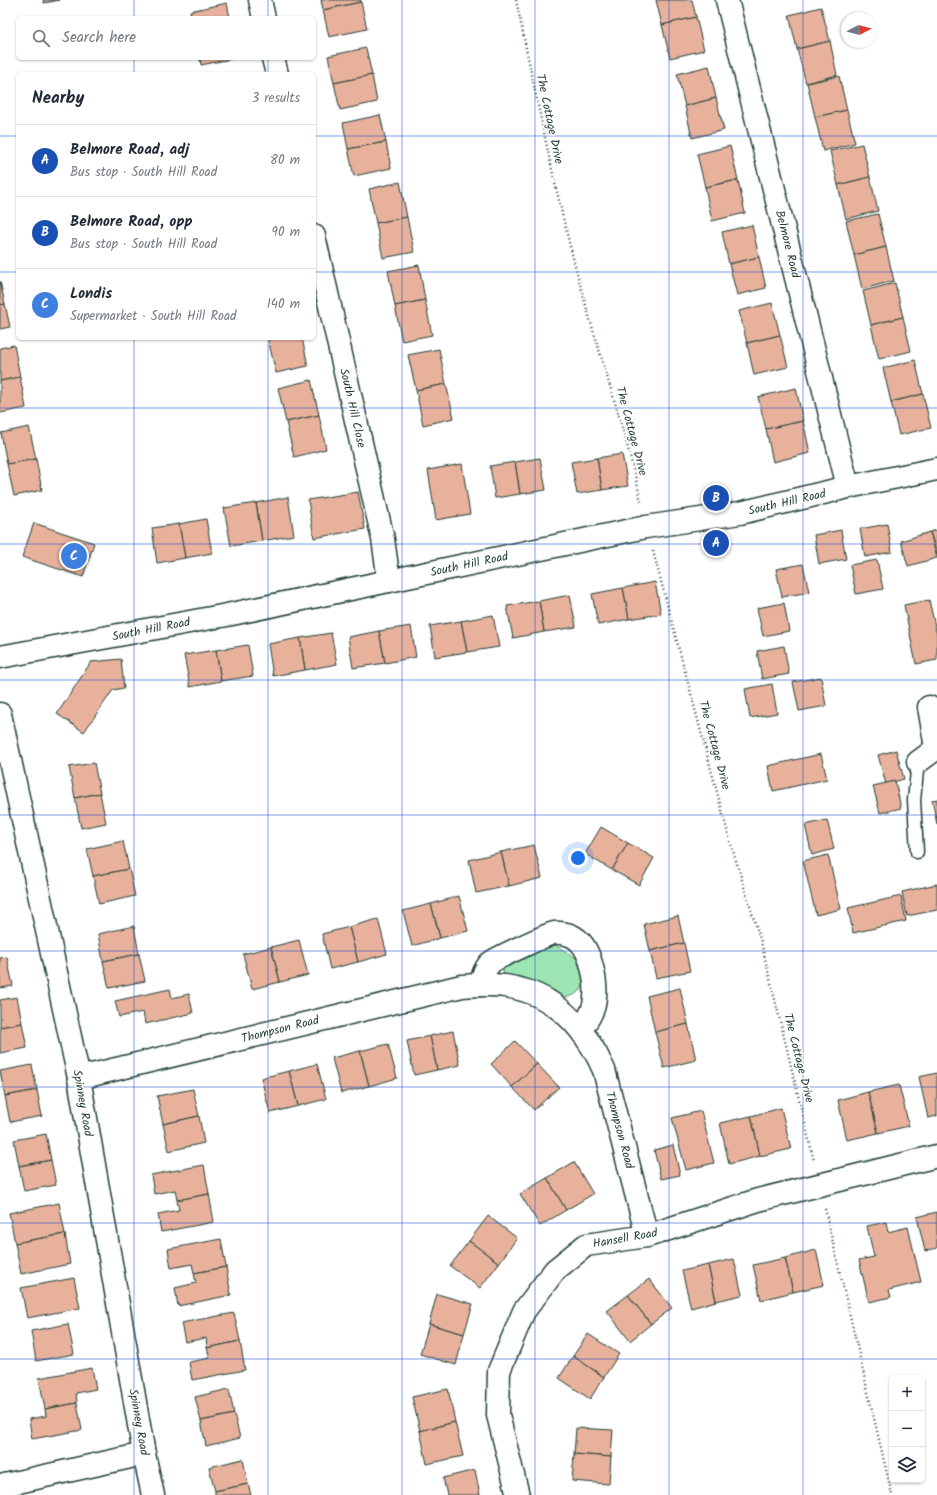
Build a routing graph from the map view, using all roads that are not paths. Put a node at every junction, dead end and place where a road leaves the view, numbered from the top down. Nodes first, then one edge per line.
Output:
1 (260, 0) edge
2 (727, 0) edge
3 (264, 16) edge
4 (274, 60) edge
5 (276, 72) edge
6 (316, 245) edge
7 (937, 469) edge
8 (848, 488) junction
9 (389, 581) junction
10 (0, 657) edge
11 (927, 700) dead end
12 (0, 714) edge
13 (937, 748) edge
14 (918, 762) joint
15 (917, 852) dead end
16 (481, 985) junction
17 (581, 1029) junction
18 (79, 1078) junction
19 (937, 1156) edge
20 (647, 1236) junction
21 (144, 1454) junction
22 (0, 1486) edge
23 (152, 1495) edge
24 (518, 1495) edge

1 - 3 street
2 - 8 street, Belmore Road
4 - 5 street
6 - 9 street, South Hill Close
7 - 8 street, South Hill Road
8 - 9 street, South Hill Road
9 - 10 street, South Hill Road
11 - 13 street
12 - 18 street, Spinney Road
13 - 14 street
14 - 15 lane
16 - 17 street, Thompson Road
16 - 17 street
16 - 18 street, Thompson Road
17 - 20 street, Thompson Road
18 - 21 street, Spinney Road
19 - 20 street, Hansell Road
20 - 24 street, Hansell Road
21 - 22 street
21 - 23 street, Spinney Road

